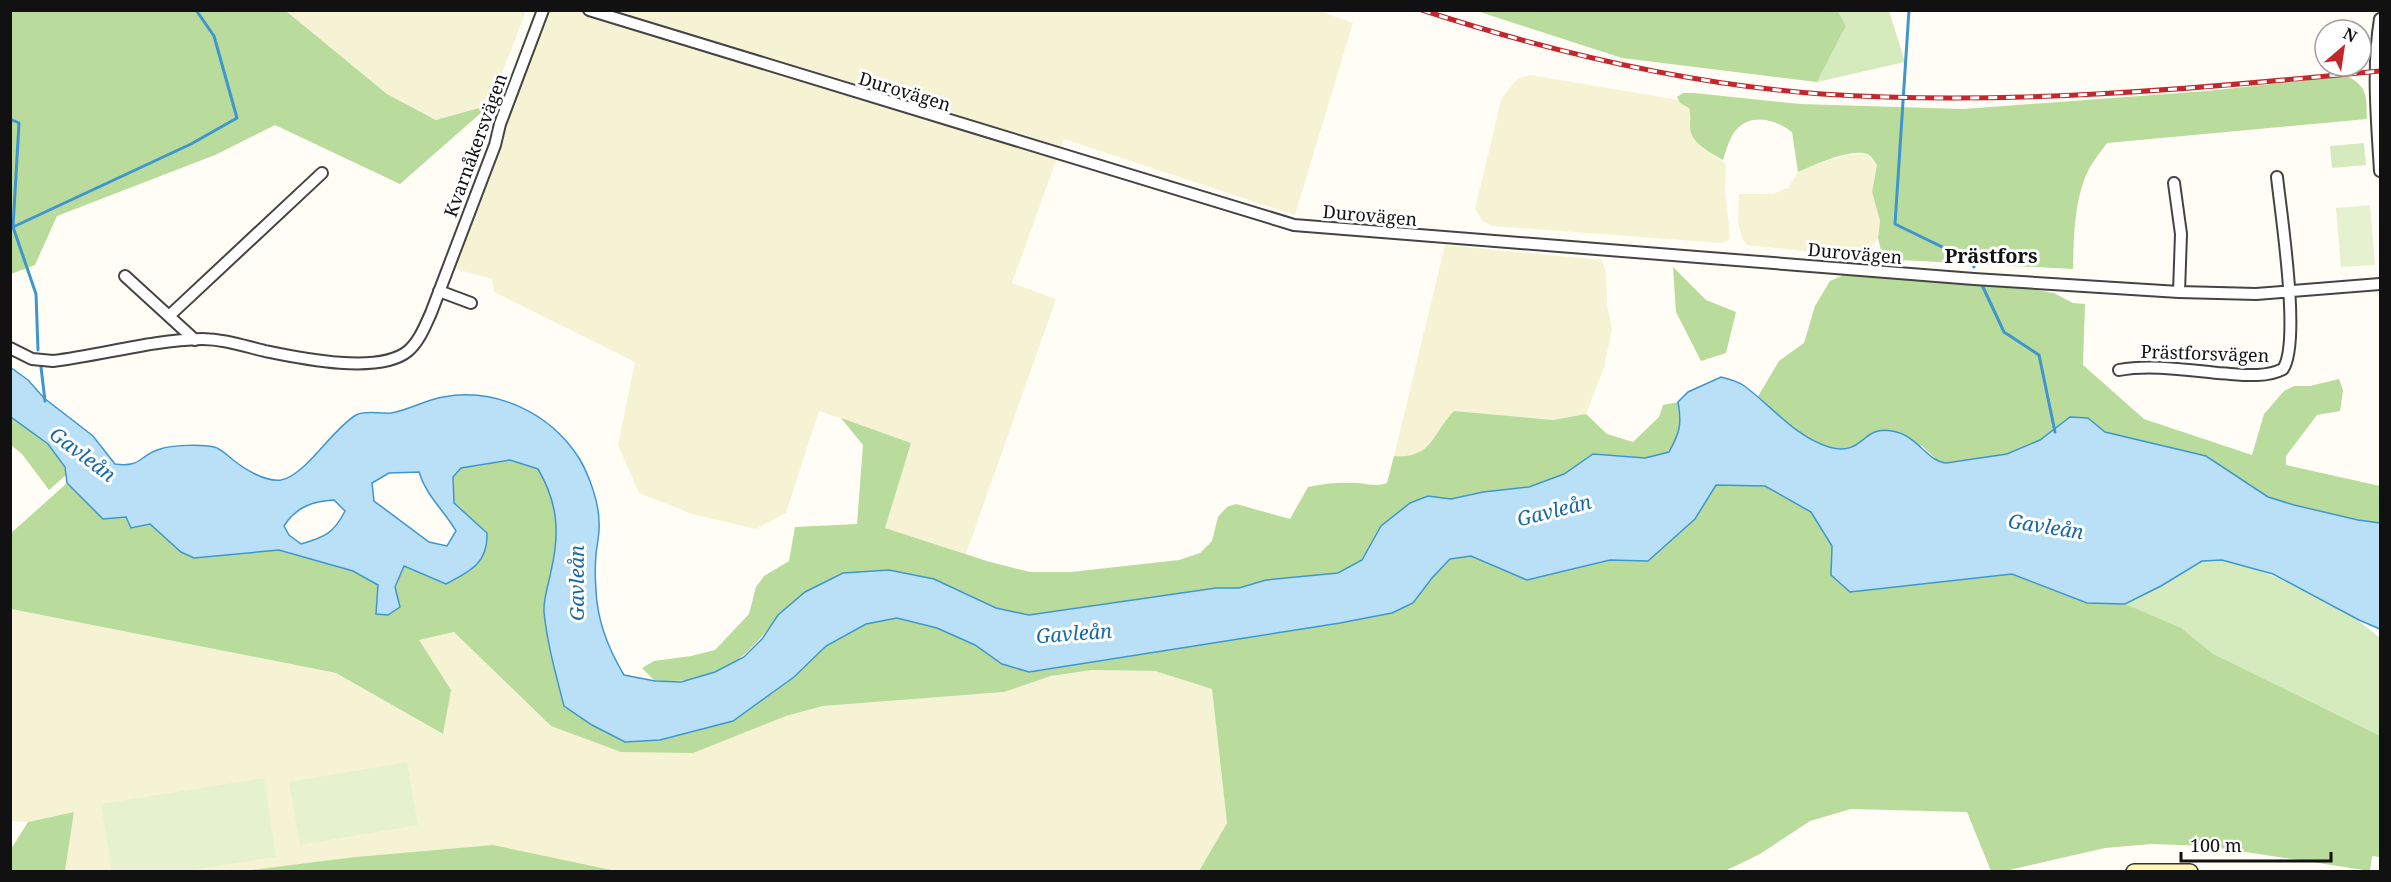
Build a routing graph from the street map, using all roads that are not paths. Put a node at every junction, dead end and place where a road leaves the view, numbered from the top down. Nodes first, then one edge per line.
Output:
1 (543, 10) edge
2 (589, 10) edge
3 (2380, 19) edge
4 (2380, 171) edge
5 (322, 173) dead end
6 (2277, 177) dead end
7 (2174, 183) dead end
8 (125, 276) dead end
9 (2380, 284) edge
10 (439, 291) junction
11 (2179, 292) junction
12 (2288, 292) junction
13 (471, 303) dead end
14 (169, 316) junction
15 (195, 340) junction
16 (10, 348) edge
17 (2120, 370) dead end
18 (2134, 872) edge
19 (2190, 872) edge

1 - 10 street, Kvarnåkersvägen
2 - 11 street, Durovägen
3 - 4 street
5 - 14 street
6 - 12 street
7 - 11 street
8 - 14 street
9 - 12 street, Durovägen
10 - 13 street
10 - 15 street, Kvarnåkersvägen
11 - 12 street, Durovägen
12 - 17 street, Prästforsvägen
14 - 15 street
15 - 16 street, Kvarnåkersvägen
18 - 19 main road

